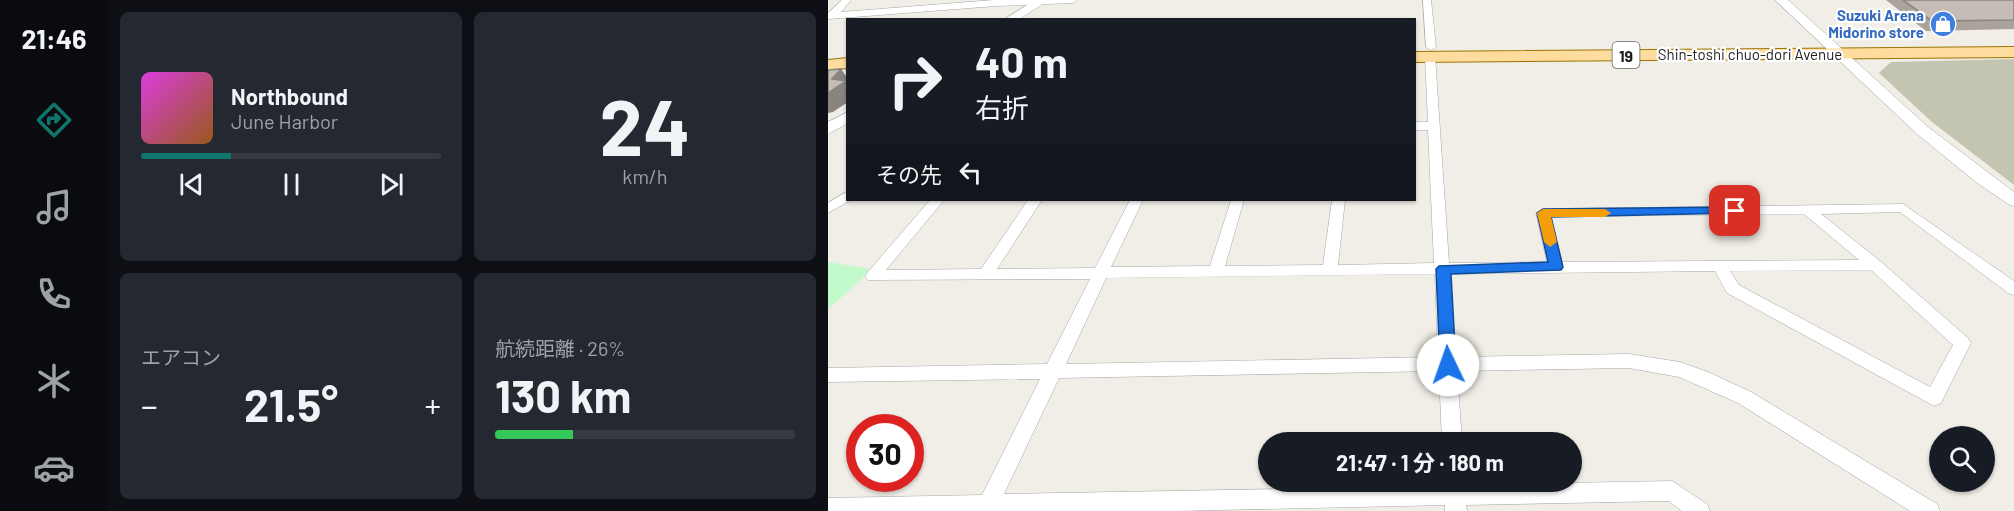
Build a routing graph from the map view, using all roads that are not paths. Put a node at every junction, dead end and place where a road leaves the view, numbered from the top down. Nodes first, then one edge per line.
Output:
1 (847, 0) edge
2 (926, 0) edge
3 (1042, 0) edge
4 (1072, 0) edge
5 (1427, 0) edge
6 (1781, 0) edge
7 (998, 2) edge
8 (918, 8) junction
9 (831, 16) edge
10 (1012, 18) edge
11 (2014, 43) edge
12 (1832, 49) junction
13 (1422, 52) edge
14 (2014, 52) edge
15 (846, 63) edge
16 (828, 65) edge
17 (846, 73) edge
18 (828, 75) edge
19 (846, 118) edge
20 (1416, 126) edge
21 (1434, 126) junction
22 (828, 129) edge
23 (846, 196) edge
24 (2014, 200) edge
25 (936, 201) edge
26 (1034, 201) edge
27 (1136, 201) edge
28 (1237, 201) edge
29 (1338, 201) edge
30 (828, 209) edge
31 (1807, 209) junction
32 (1875, 266) junction
33 (1556, 267) junction
34 (1720, 267) junction
35 (1443, 269) junction
36 (1330, 270) junction
37 (1216, 272) junction
38 (1100, 273) junction
39 (985, 275) junction
40 (2014, 289) edge
41 (1448, 365) junction
42 (1053, 371) junction
43 (828, 375) edge
44 (1451, 432) edge
45 (1455, 496) edge
46 (1327, 505) edge
47 (1160, 506) edge
48 (986, 507) edge
49 (828, 508) edge
50 (1699, 511) edge
51 (1929, 511) edge

1 - 9 street
2 - 8 street
3 - 4 street
3 - 7 street
3 - 10 street
5 - 13 street
6 - 12 street
7 - 8 street
8 - 9 street
11 - 12 main road, Shin-toshi chuo-dori Avenue / 19
12 - 13 main road, Shin-toshi chuo-dori Avenue / 19
12 - 14 main road, Shin-toshi chuo-dori Avenue / 19
12 - 24 street
13 - 21 street
15 - 16 main road
17 - 18 main road
19 - 22 street
20 - 21 street
21 - 35 street
23 - 30 street
25 - 39 street
26 - 39 street
27 - 38 street
28 - 37 street
29 - 36 street
31 - 32 street
31 - 33 street
31 - 40 street
32 - 34 street
32 - 34 street
33 - 34 street
33 - 35 street
35 - 36 street
35 - 41 street
36 - 37 street
37 - 38 street
38 - 39 street
38 - 42 street
41 - 42 street
41 - 44 street
41 - 51 street
42 - 43 street
42 - 48 street
45 - 46 street
45 - 50 street
46 - 47 street
47 - 48 street
48 - 49 street

